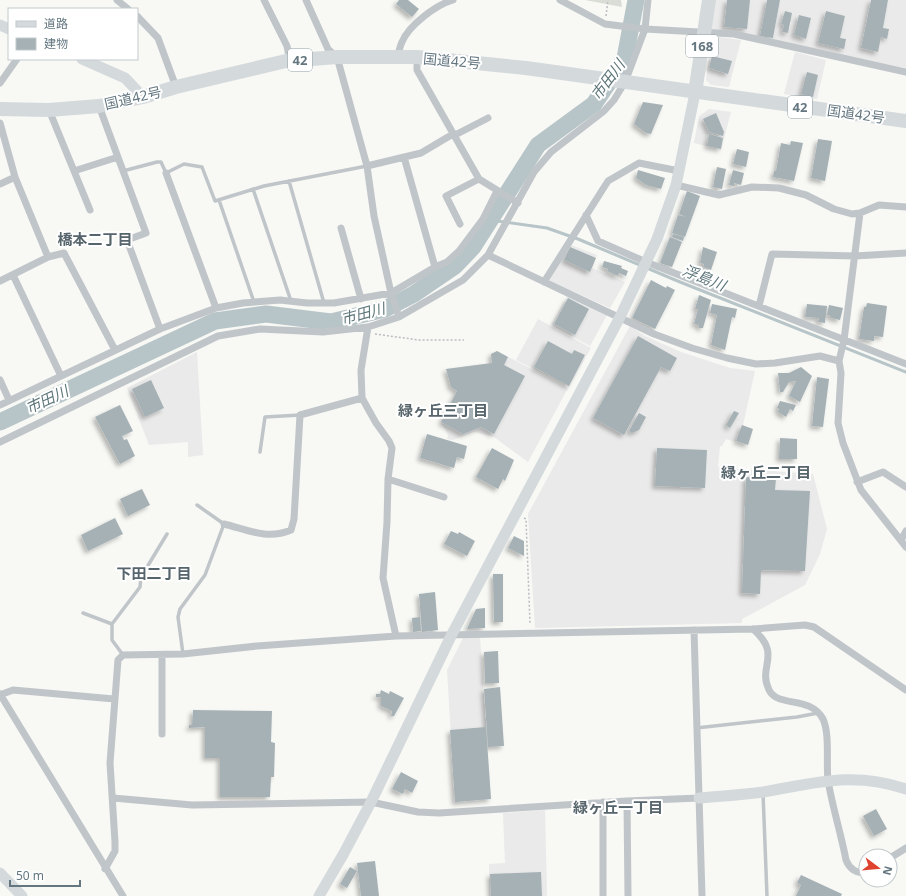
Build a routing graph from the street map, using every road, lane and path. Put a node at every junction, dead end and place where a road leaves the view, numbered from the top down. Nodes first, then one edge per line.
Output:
1 (117, 0) edge
2 (264, 0) edge
3 (306, 0) edge
4 (453, 0) edge
5 (560, 0) edge
6 (608, 0) edge
7 (648, 0) edge
8 (709, 0) edge
9 (439, 2) edge
10 (127, 8) edge
11 (138, 17) edge
12 (605, 24) junction
13 (643, 29) junction
14 (704, 33) junction
15 (397, 57) junction
16 (417, 57) junction
17 (337, 58) junction
18 (16, 60) edge
19 (84, 60) edge
20 (290, 61) junction
21 (906, 72) edge
22 (622, 81) junction
23 (0, 83) edge
24 (176, 86) junction
25 (695, 93) junction
26 (143, 97) junction
27 (99, 106) junction
28 (0, 109) edge
29 (49, 110) junction
30 (488, 118) dead end
31 (906, 121) edge
32 (0, 123) edge
33 (452, 134) junction
34 (118, 157) junction
35 (404, 157) junction
36 (366, 166) junction
37 (123, 171) junction
38 (74, 172) junction
39 (679, 172) junction
40 (166, 173) junction
41 (16, 177) junction
42 (479, 179) junction
43 (289, 181) junction
44 (0, 184) edge
45 (676, 185) junction
46 (253, 189) junction
47 (497, 191) junction
48 (219, 200) junction
49 (515, 202) junction
50 (906, 207) edge
51 (90, 210) dead end
52 (860, 213) junction
53 (586, 215) junction
54 (460, 224) dead end
55 (341, 228) dead end
56 (906, 253) edge
57 (488, 255) junction
58 (854, 256) junction
59 (48, 257) junction
60 (646, 262) junction
61 (435, 267) junction
62 (13, 275) junction
63 (0, 281) edge
64 (544, 282) junction
65 (391, 293) junction
66 (361, 299) junction
67 (291, 301) junction
68 (254, 302) junction
69 (324, 304) junction
70 (759, 306) junction
71 (216, 308) junction
72 (399, 317) junction
73 (620, 317) junction
74 (160, 329) junction
75 (368, 330) junction
76 (464, 340) dead end
77 (844, 340) junction
78 (114, 350) junction
79 (839, 362) junction
80 (906, 364) edge
81 (61, 376) junction
82 (0, 380) edge
83 (362, 398) junction
84 (9, 400) junction
85 (0, 404) edge
86 (300, 415) junction
87 (0, 442) edge
88 (260, 452) dead end
89 (388, 479) junction
90 (857, 482) junction
91 (906, 487) edge
92 (444, 497) dead end
93 (196, 505) dead end
94 (515, 514) junction
95 (224, 524) junction
96 (906, 531) edge
97 (167, 534) dead end
98 (901, 540) junction
99 (906, 547) edge
100 (83, 613) dead end
101 (112, 624) junction
102 (694, 630) junction
103 (753, 630) junction
104 (531, 632) junction
105 (452, 634) junction
106 (396, 636) junction
107 (183, 654) junction
108 (123, 655) junction
109 (162, 655) junction
110 (906, 690) edge
111 (0, 695) edge
112 (114, 699) junction
113 (818, 713) junction
114 (696, 728) junction
115 (162, 734) dead end
116 (828, 780) junction
117 (906, 789) edge
118 (763, 792) junction
119 (113, 798) junction
120 (699, 798) junction
121 (627, 801) junction
122 (371, 802) junction
123 (603, 802) junction
124 (105, 869) junction
125 (858, 871) edge
126 (0, 873) edge
127 (22, 896) edge
128 (123, 896) edge
129 (319, 896) edge
130 (603, 896) edge
131 (628, 896) edge
132 (702, 896) edge
133 (767, 896) edge

1 - 10 street
2 - 20 street
3 - 17 street
4 - 9 street
5 - 12 street
6 - 12 path
7 - 13 street
8 - 14 highway, 168
9 - 15 street
11 - 24 street
12 - 13 street
13 - 14 street
13 - 22 street
14 - 21 street
14 - 25 highway, 168
15 - 16 highway, 国道42号 / 42
15 - 17 highway, 国道42号 / 42
16 - 22 highway, 国道42号 / 42
16 - 33 street
17 - 20 highway, 国道42号 / 42
17 - 36 street
18 - 23 street
19 - 26 street
20 - 24 highway, 国道42号 / 42
22 - 25 highway, 国道42号 / 42
22 - 49 street
24 - 26 highway, 国道42号 / 42
25 - 31 highway, 国道42号 / 42
25 - 39 street
26 - 27 highway, 国道42号 / 42
27 - 29 highway, 国道42号 / 42
27 - 34 street
28 - 29 highway, 国道42号 / 42
29 - 38 street
30 - 33 street
32 - 41 street
33 - 35 street
33 - 42 street
34 - 37 street
34 - 38 street
35 - 36 street
35 - 61 street
36 - 43 lane
36 - 65 street
37 - 40 lane
37 - 74 street
38 - 51 street
39 - 45 street
39 - 53 street
40 - 48 lane
40 - 71 street
41 - 44 street
41 - 59 street
42 - 47 street
42 - 54 street
43 - 46 lane
43 - 69 lane
45 - 52 street
45 - 60 street
46 - 48 lane
46 - 67 lane
47 - 49 street
47 - 61 street
48 - 68 lane
49 - 57 street
50 - 52 street
52 - 58 street
53 - 60 street
53 - 64 street
55 - 66 street
56 - 58 street
57 - 64 street
57 - 72 street
58 - 70 street
58 - 77 street
59 - 62 street
59 - 78 street
60 - 70 street
60 - 73 street
61 - 65 street
62 - 63 street
62 - 81 street
64 - 73 street
65 - 66 street
65 - 72 street
66 - 69 street
67 - 68 street
67 - 69 street
68 - 71 street
70 - 77 street
71 - 74 street
72 - 75 street
73 - 79 street
73 - 94 street
74 - 78 street
75 - 76 path
75 - 83 street
75 - 87 street
77 - 79 street
77 - 80 street
78 - 81 street
79 - 90 street
81 - 84 street
82 - 84 street
83 - 86 street
83 - 89 street
84 - 85 street
86 - 88 lane
86 - 95 street
89 - 92 street
89 - 106 street
90 - 91 street
90 - 98 street
93 - 95 lane
94 - 104 path
94 - 105 street
95 - 107 lane
96 - 98 street
97 - 101 lane
98 - 99 street
100 - 101 lane
101 - 108 lane
102 - 103 street
102 - 104 street
102 - 114 street
103 - 110 street
103 - 113 street
104 - 105 street
105 - 106 street
105 - 122 street
106 - 107 street
107 - 109 street
108 - 109 street
108 - 112 street
109 - 115 street
111 - 112 street
111 - 124 street
112 - 119 street
113 - 114 lane
113 - 116 street
114 - 120 street
116 - 117 street
116 - 118 street
116 - 125 street
118 - 120 street
118 - 133 lane
119 - 122 street
119 - 124 street
120 - 121 street
120 - 132 street
121 - 123 street
121 - 131 street
122 - 123 street
122 - 129 street
123 - 130 street
124 - 128 street
126 - 127 street

